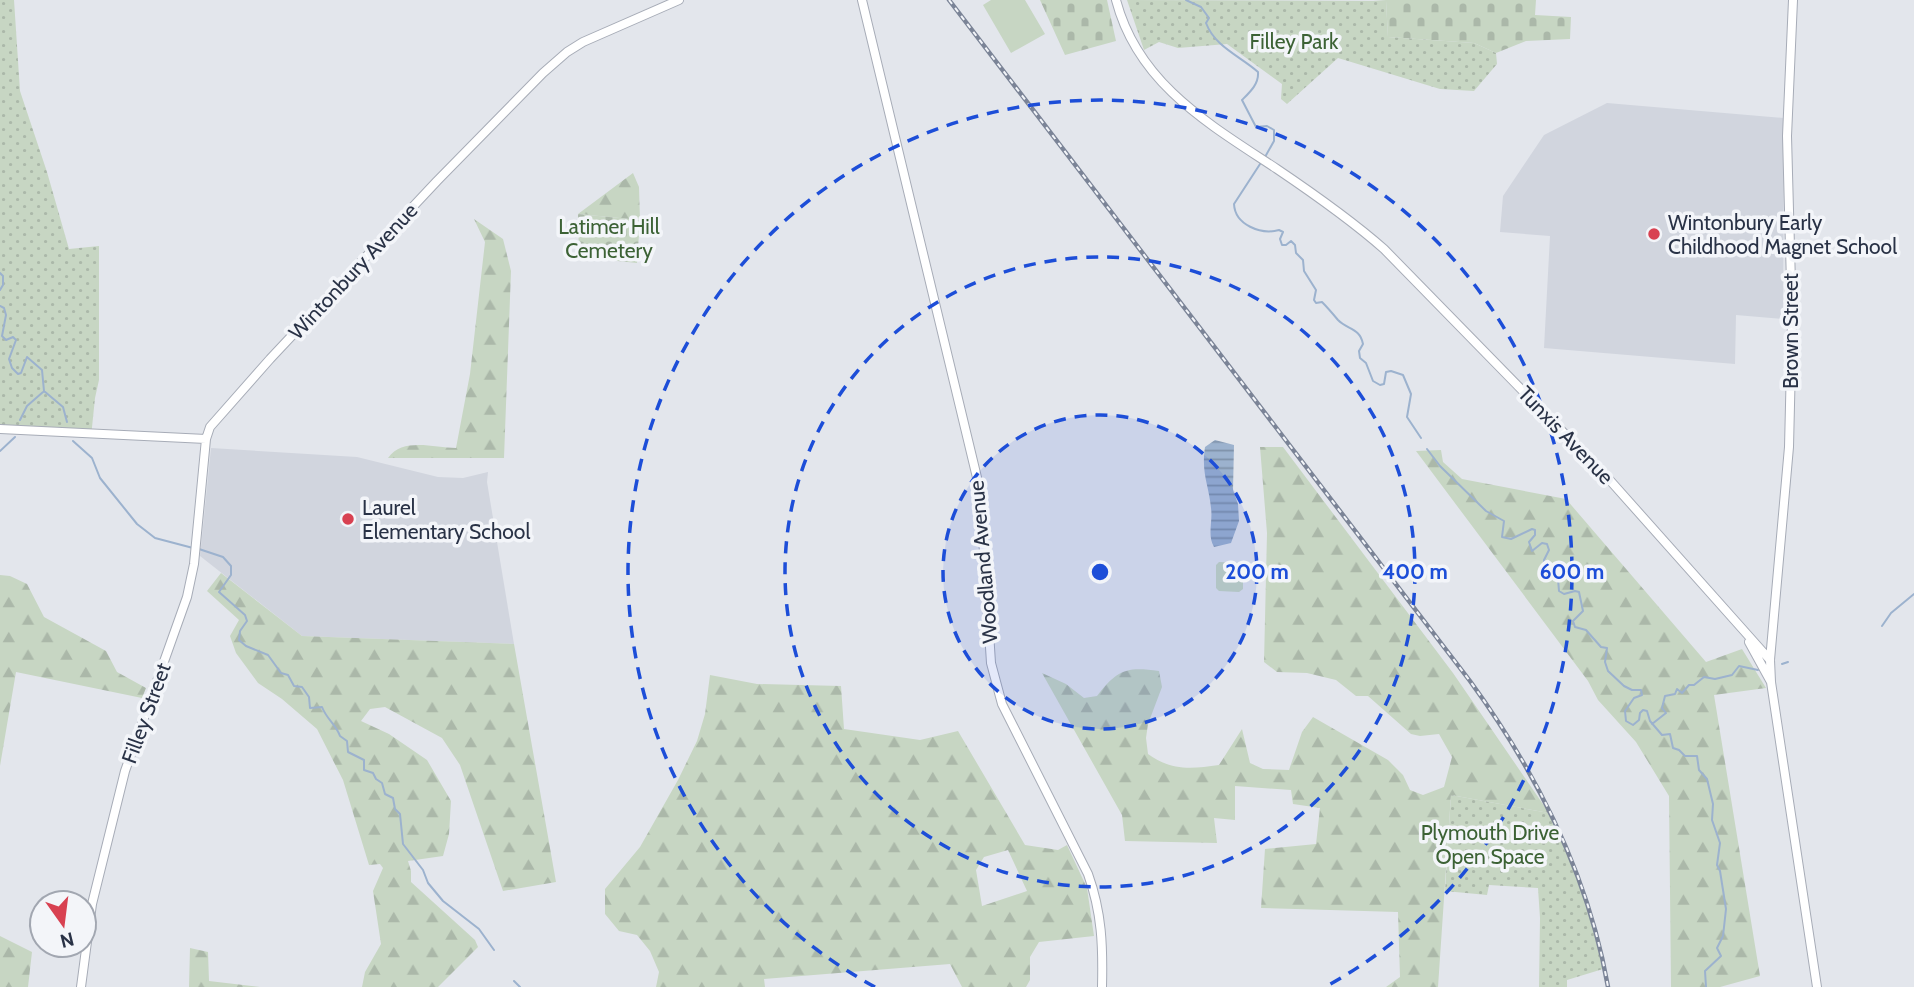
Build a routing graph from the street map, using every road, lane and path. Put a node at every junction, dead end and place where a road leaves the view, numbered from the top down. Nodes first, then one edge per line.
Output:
1 (679, 0) edge
2 (862, 0) edge
3 (1116, 0) edge
4 (1793, 0) edge
5 (0, 429) edge
6 (206, 439) junction
7 (1735, 619) junction
8 (1770, 660) junction
9 (1771, 682) junction
10 (81, 987) edge
11 (1102, 987) edge
12 (1817, 987) edge

1 - 6 street, Wintonbury Avenue
2 - 11 street, Woodland Avenue
3 - 7 street, Tunxis Avenue
4 - 8 street, Brown Street
5 - 6 street
6 - 10 street, Filley Street
7 - 8 street, Tunxis Avenue
7 - 9 street
8 - 9 street
9 - 12 street

